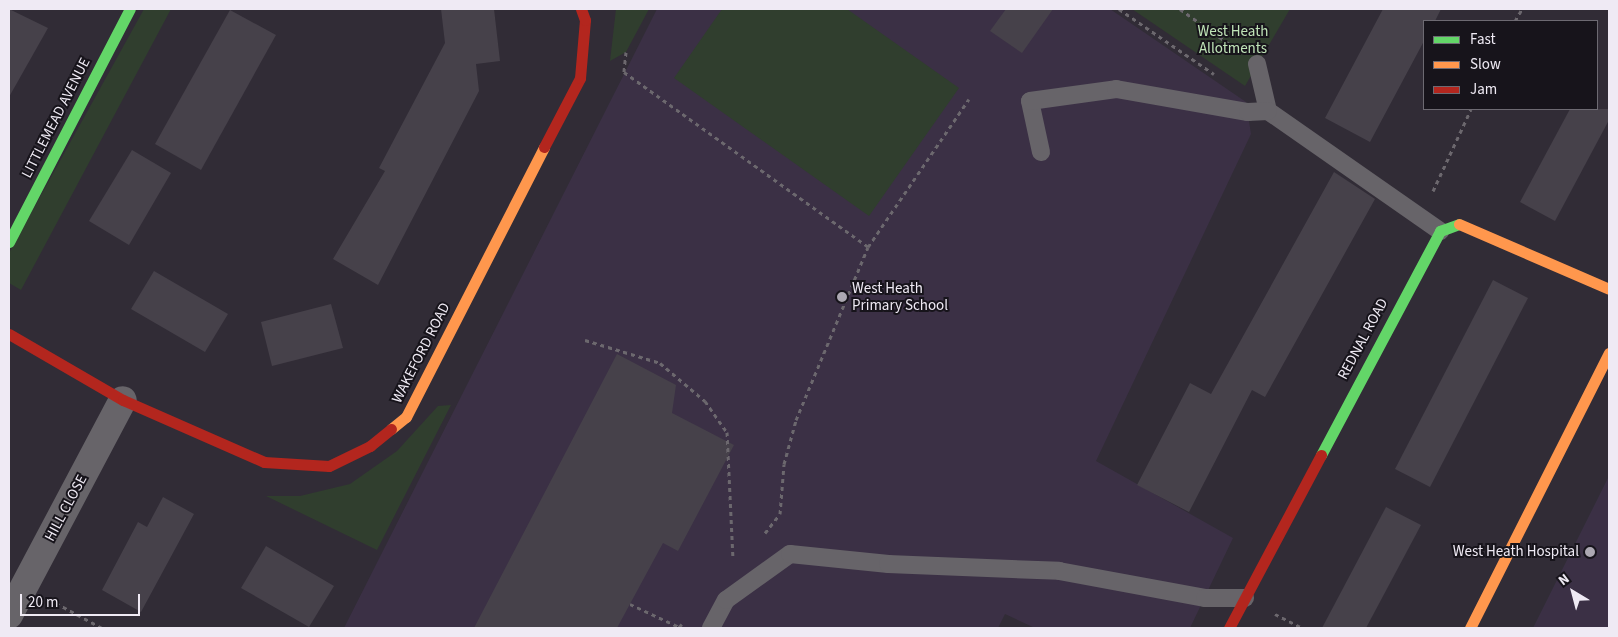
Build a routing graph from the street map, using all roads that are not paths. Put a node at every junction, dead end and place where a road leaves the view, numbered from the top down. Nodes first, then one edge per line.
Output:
1 (130, 9) edge
2 (580, 9) edge
3 (1257, 64) road end
4 (1268, 111) junction
5 (1040, 152) dead end
6 (1440, 231) junction
7 (9, 242) edge
8 (1609, 289) edge
9 (9, 334) edge
10 (1609, 353) edge
11 (124, 400) junction
12 (1245, 598) junction
13 (9, 615) edge
14 (711, 628) edge
15 (1229, 628) edge
16 (1470, 628) edge

1 - 7 street, LITTLEMEAD AVENUE
2 - 11 street, WAKEFORD ROAD
3 - 4 lane
4 - 5 lane
4 - 6 lane
6 - 8 street
6 - 12 street, REDNAL ROAD
9 - 11 street, WAKEFORD ROAD
10 - 16 street
11 - 13 street, HILL CLOSE
12 - 14 lane
12 - 15 street, REDNAL ROAD

